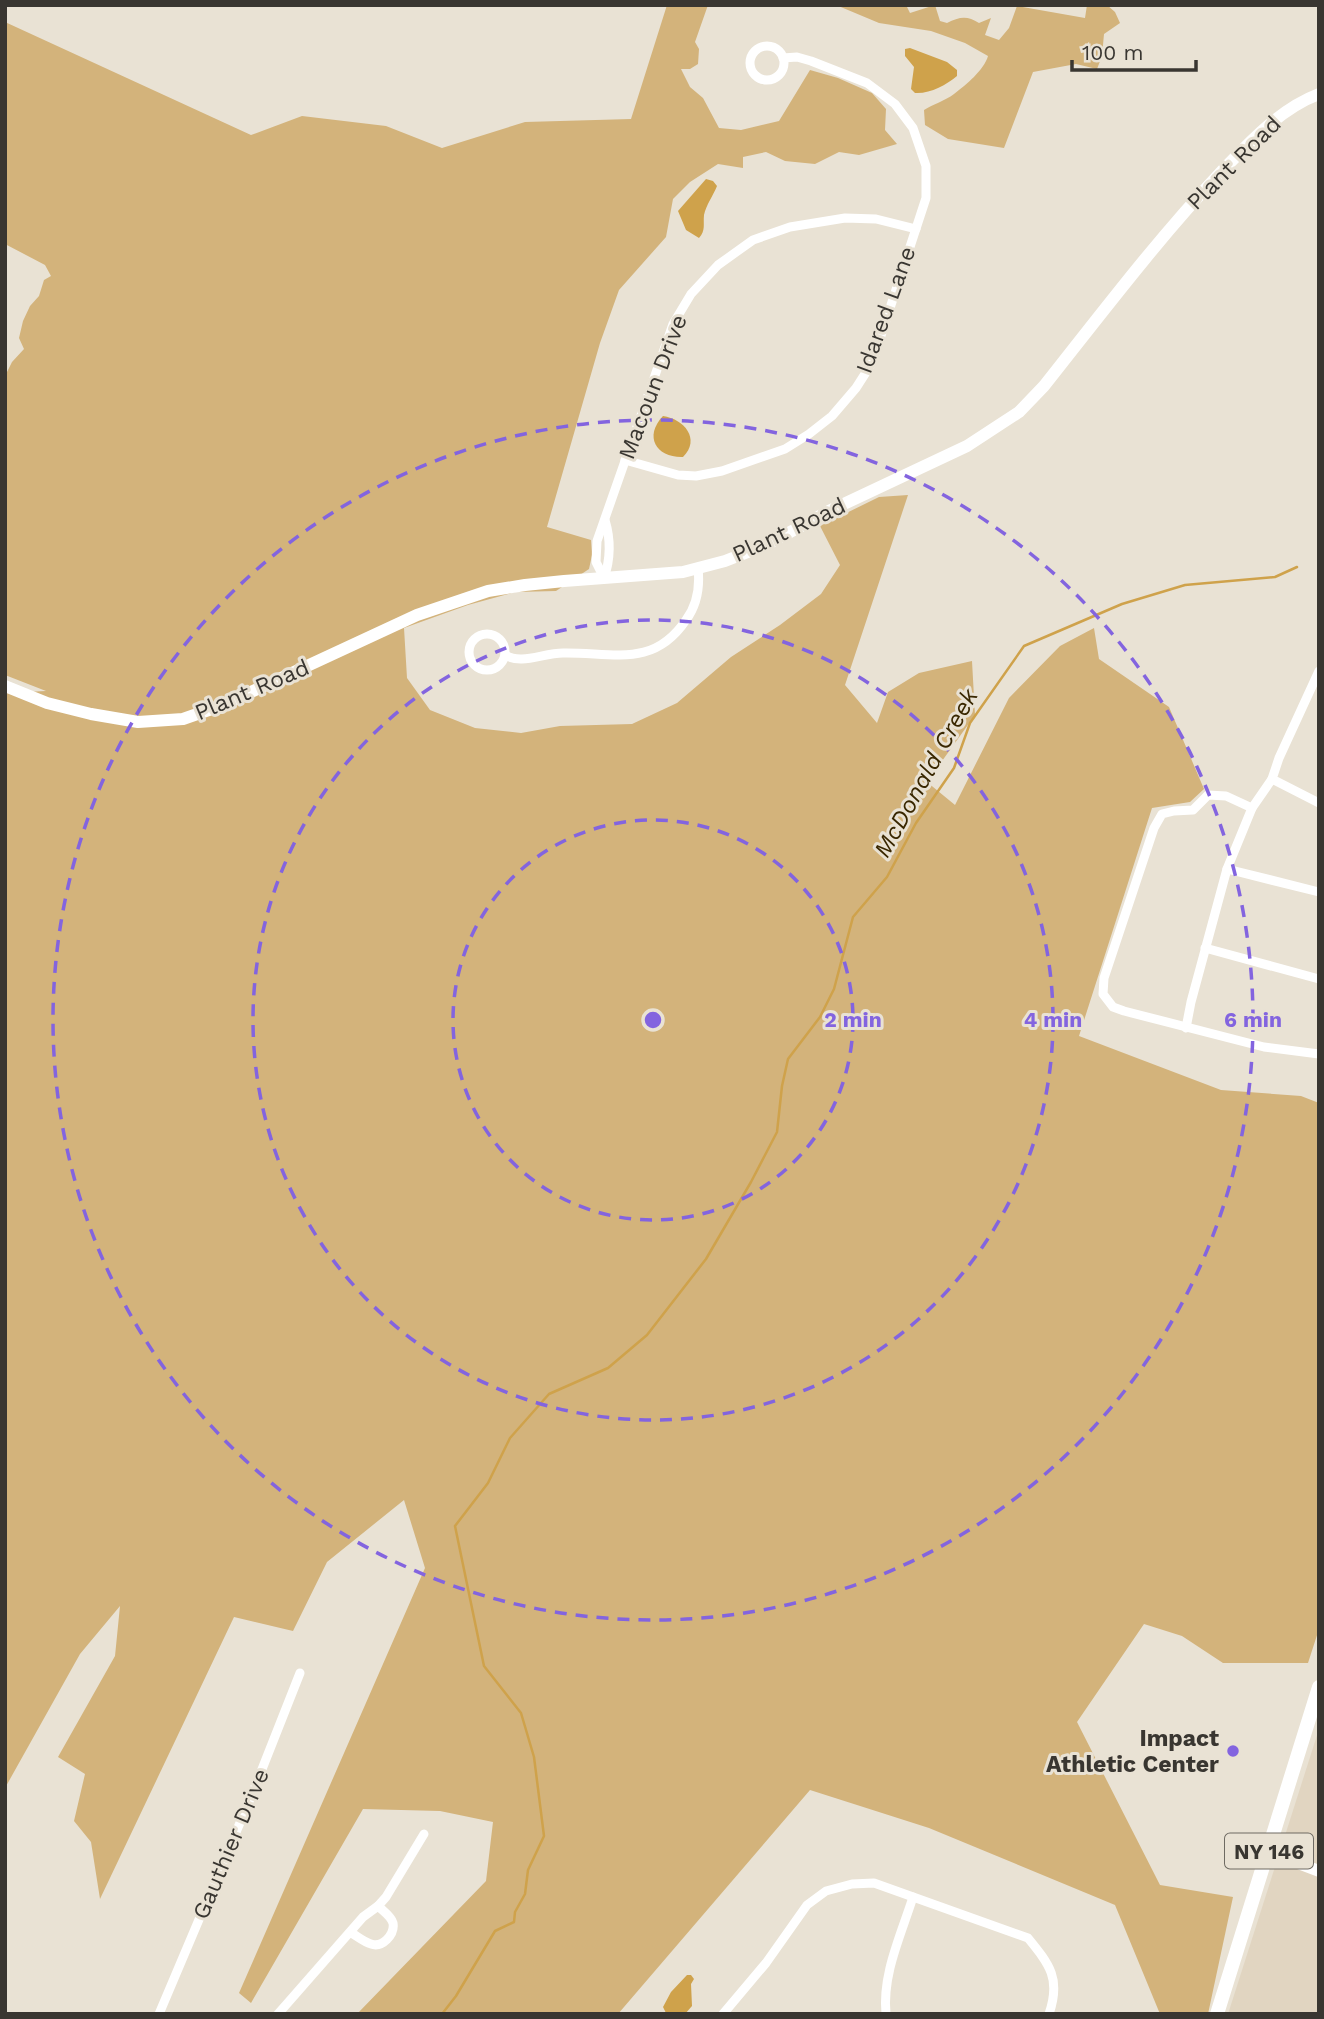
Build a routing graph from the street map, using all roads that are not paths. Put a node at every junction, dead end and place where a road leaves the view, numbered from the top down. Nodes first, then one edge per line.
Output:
1 (783, 58) junction
2 (1319, 94) edge
3 (916, 229) junction
4 (625, 460) junction
5 (698, 568) junction
6 (604, 578) junction
7 (505, 655) junction
8 (1319, 671) edge
9 (5, 686) edge
10 (1272, 779) junction
11 (1319, 803) edge
12 (1252, 808) junction
13 (1227, 869) junction
14 (1319, 892) edge
15 (1205, 948) junction
16 (1319, 979) edge
17 (1186, 1028) junction
18 (1319, 1054) edge
19 (300, 1673) dead end
20 (1319, 1687) edge
21 (424, 1834) dead end
22 (1269, 1852) junction
23 (1319, 1871) edge
24 (913, 1897) junction
25 (377, 1906) junction
26 (350, 1932) junction
27 (159, 2014) edge
28 (278, 2014) edge
29 (723, 2014) edge
30 (886, 2014) edge
31 (1049, 2014) edge
32 (1217, 2014) edge

1 - 1 street, Idared Lane
1 - 3 street, Idared Lane
2 - 5 street, Plant Road
3 - 4 street, Macoun Drive
3 - 4 street, Idared Lane
4 - 6 street, Macoun Drive
5 - 6 street, Plant Road
5 - 7 street
6 - 9 street, Plant Road
7 - 7 street
8 - 10 street
10 - 11 street
10 - 12 street
12 - 13 street
12 - 17 street
13 - 14 street
13 - 15 street
15 - 16 street
15 - 17 street
17 - 18 street
19 - 27 street, Gauthier Drive
20 - 22 main road, NY 146
21 - 25 street
22 - 23 street
22 - 32 main road, NY 146
24 - 29 street
24 - 30 street
24 - 31 street
25 - 26 street
25 - 26 street
26 - 28 street

